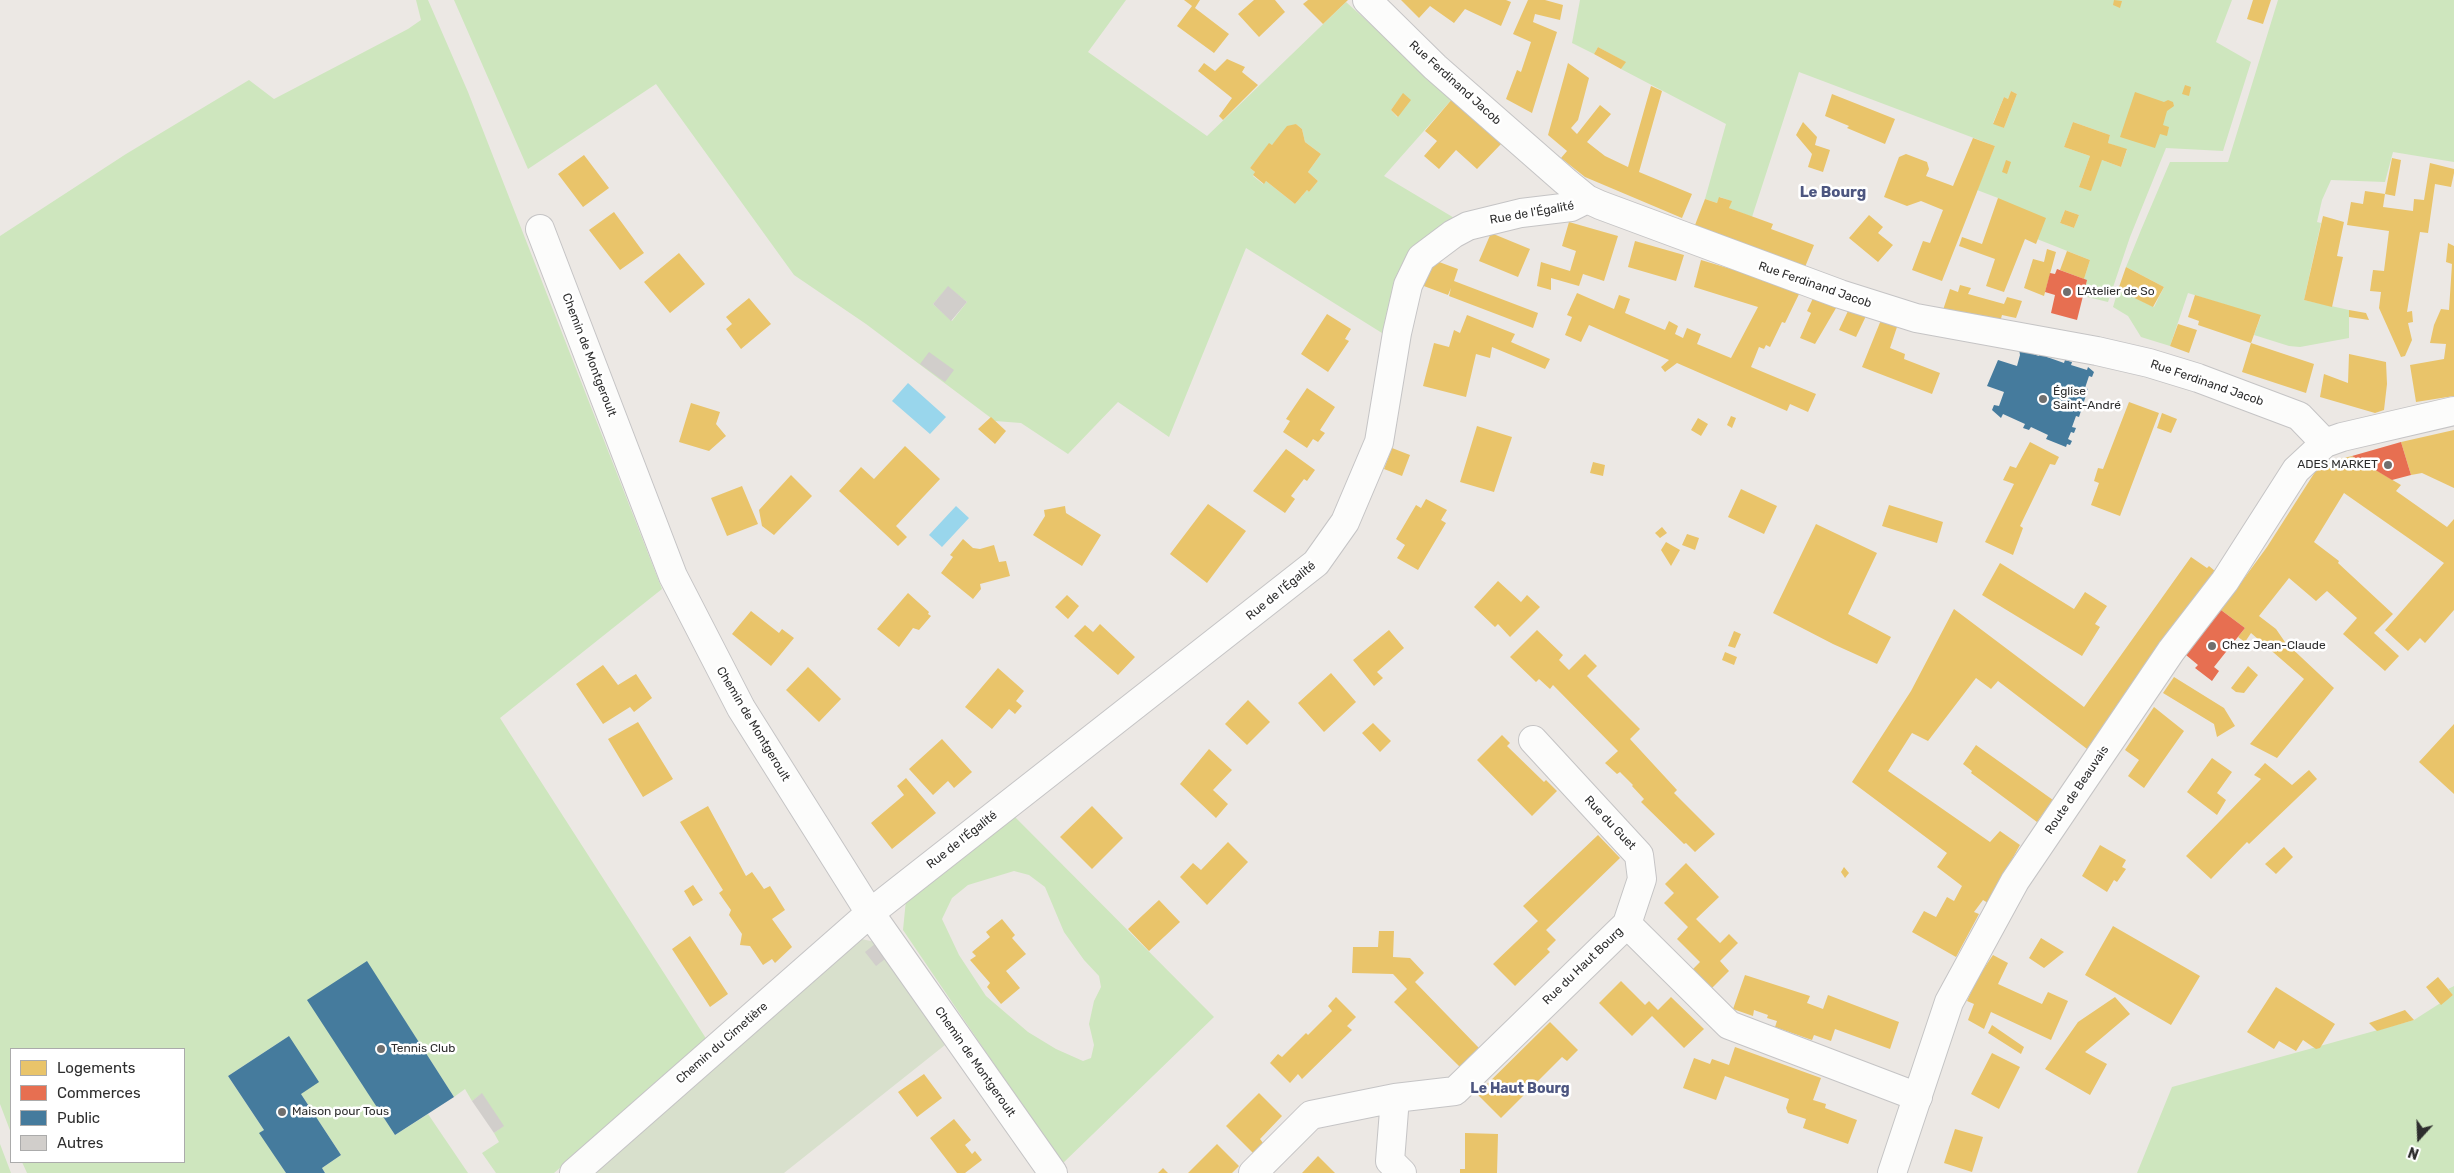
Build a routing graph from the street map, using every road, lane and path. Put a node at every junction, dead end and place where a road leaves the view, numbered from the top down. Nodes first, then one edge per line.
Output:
1 (1367, 0) edge
2 (1587, 199) junction
3 (540, 229) dead end
4 (2454, 411) edge
5 (2325, 444) junction
6 (1533, 740) dead end
7 (870, 912) junction
8 (1626, 924) junction
9 (1918, 1097) junction
10 (1395, 1098) junction
11 (574, 1173) edge
12 (1053, 1173) edge
13 (1253, 1173) edge
14 (1402, 1173) edge
15 (1892, 1173) edge

1 - 2 street, Rue Ferdinand Jacob
2 - 5 street, Rue Ferdinand Jacob
2 - 7 street, Rue de l'Égalité
3 - 7 street, Chemin de Montgeroult
4 - 5 street
5 - 9 street, Route de Beauvais
6 - 8 street, Rue du Guet
7 - 11 street, Chemin du Cimetière
7 - 12 street, Chemin de Montgeroult
8 - 9 street, Rue du Haut Bourg
8 - 10 street, Rue du Haut Bourg
9 - 15 street, Route de Beauvais
10 - 13 street, Rue du Haut Bourg
10 - 14 street

